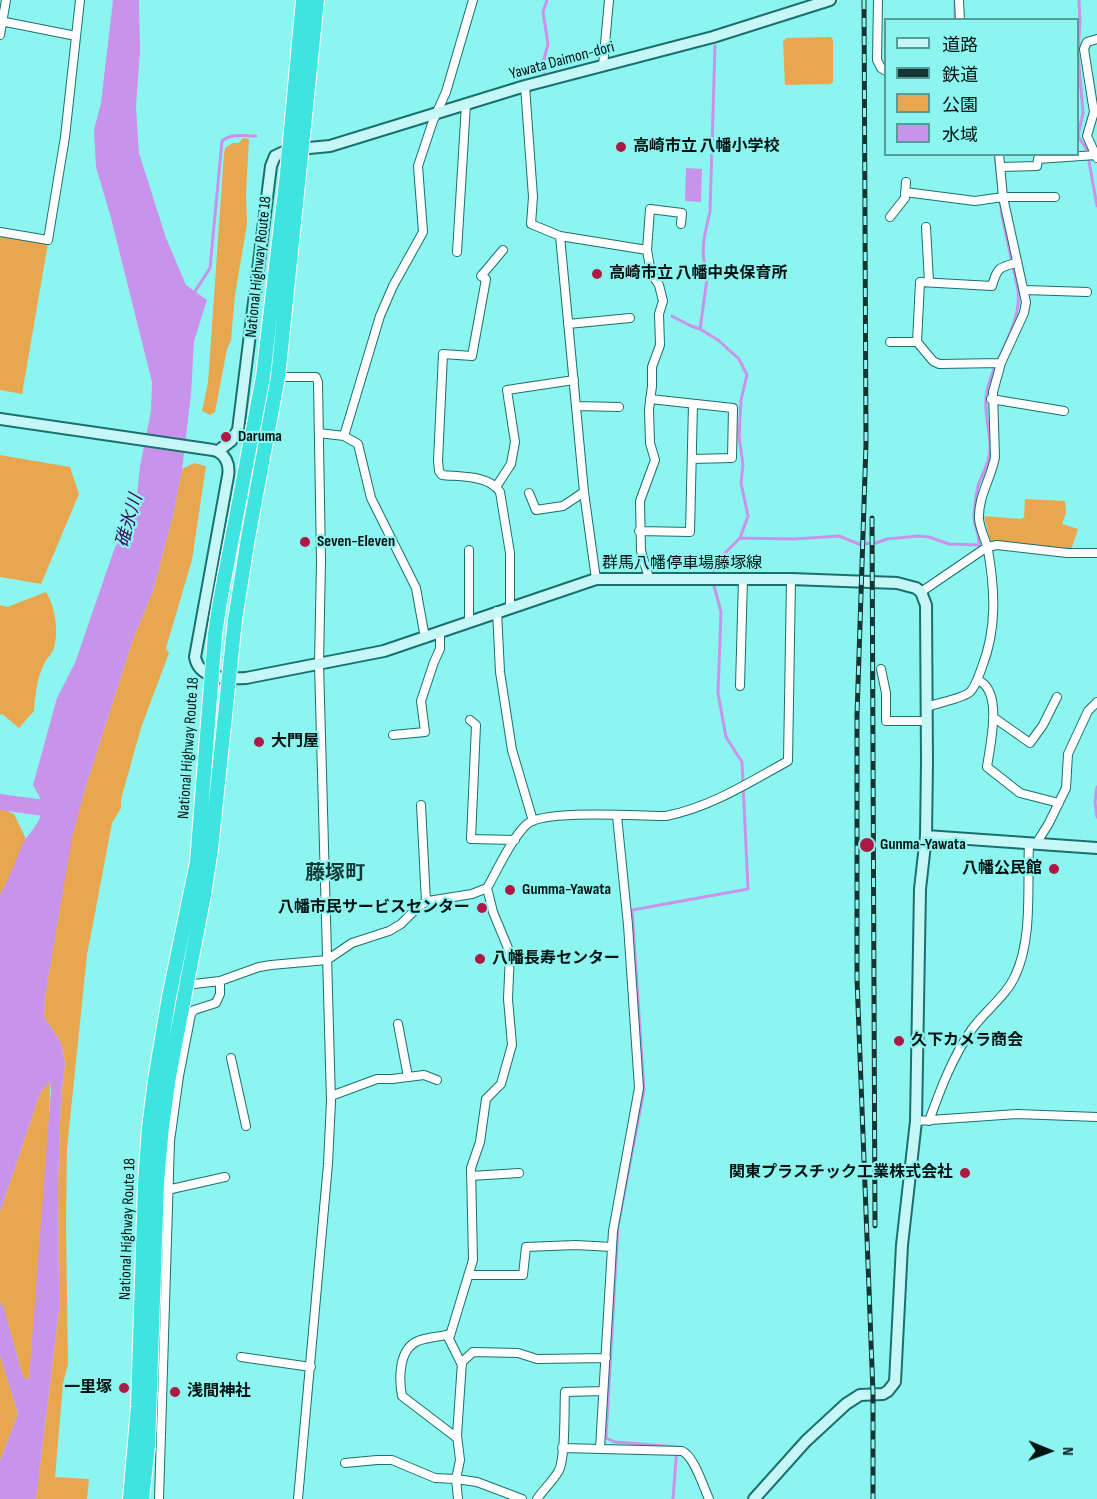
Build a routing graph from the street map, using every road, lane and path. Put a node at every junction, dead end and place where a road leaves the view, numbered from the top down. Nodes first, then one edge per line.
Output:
1 (6, 0) edge
2 (80, 0) edge
3 (303, 0) edge
4 (318, 0) edge
5 (473, 0) edge
6 (609, 0) edge
7 (830, 0) edge
8 (878, 0) edge
9 (959, 0) edge
10 (807, 3) edge
11 (960, 18) edge
12 (1, 21) edge
13 (0, 35) edge
14 (76, 36) junction
15 (1097, 39) edge
16 (603, 66) junction
17 (884, 70) edge
18 (525, 86) junction
19 (1093, 90) edge
20 (466, 104) junction
21 (438, 112) junction
22 (1093, 127) edge
23 (303, 148) junction
24 (288, 150) junction
25 (999, 156) edge
26 (1097, 157) edge
27 (1000, 167) junction
28 (906, 182) dead end
29 (905, 192) junction
30 (1003, 197) junction
31 (1055, 197) dead end
32 (890, 217) dead end
33 (681, 224) dead end
34 (926, 227) dead end
35 (0, 232) edge
36 (560, 237) junction
37 (503, 250) dead end
38 (647, 250) junction
39 (457, 252) dead end
40 (1016, 263) junction
41 (929, 282) junction
42 (1025, 290) junction
43 (1086, 292) dead end
44 (630, 318) dead end
45 (568, 324) junction
46 (890, 342) dead end
47 (917, 342) junction
48 (1001, 363) junction
49 (264, 377) junction
50 (278, 377) junction
51 (574, 380) junction
52 (650, 399) junction
53 (992, 399) junction
54 (693, 404) junction
55 (576, 406) junction
56 (619, 407) dead end
57 (1064, 411) dead end
58 (0, 419) edge
59 (319, 433) junction
60 (344, 436) junction
61 (223, 451) junction
62 (692, 459) junction
63 (496, 487) junction
64 (584, 492) junction
65 (529, 493) dead end
66 (639, 531) junction
67 (987, 547) junction
68 (469, 550) dead end
69 (1097, 553) edge
70 (649, 578) junction
71 (596, 579) junction
72 (743, 579) junction
73 (791, 579) junction
74 (921, 592) junction
75 (510, 607) junction
76 (496, 611) junction
77 (469, 622) junction
78 (440, 633) junction
79 (425, 638) junction
80 (319, 664) junction
81 (881, 669) dead end
82 (211, 675) junction
83 (228, 678) junction
84 (977, 680) junction
85 (740, 686) dead end
86 (1057, 697) dead end
87 (1097, 702) edge
88 (927, 707) junction
89 (993, 717) junction
90 (470, 720) dead end
91 (927, 721) junction
92 (393, 735) dead end
93 (1059, 803) junction
94 (421, 805) dead end
95 (617, 816) junction
96 (533, 821) junction
97 (926, 836) junction
98 (515, 840) junction
99 (1033, 844) junction
100 (1097, 848) edge
101 (487, 888) junction
102 (426, 902) junction
103 (327, 960) junction
104 (220, 981) junction
105 (172, 985) junction
106 (188, 985) junction
107 (398, 1024) dead end
108 (231, 1058) dead end
109 (408, 1077) junction
110 (437, 1080) dead end
111 (331, 1096) junction
112 (1097, 1117) edge
113 (916, 1121) junction
114 (929, 1121) junction
115 (246, 1126) dead end
116 (519, 1173) dead end
117 (471, 1176) junction
118 (225, 1178) dead end
119 (167, 1190) junction
120 (612, 1247) junction
121 (469, 1275) junction
122 (450, 1334) junction
123 (241, 1357) dead end
124 (606, 1358) junction
125 (462, 1365) junction
126 (310, 1367) junction
127 (603, 1391) junction
128 (457, 1438) junction
129 (148, 1446) junction
130 (562, 1448) junction
131 (600, 1448) junction
132 (345, 1463) dead end
133 (456, 1479) junction
134 (520, 1498) edge
135 (130, 1499) edge
136 (142, 1499) edge
137 (149, 1499) edge
138 (159, 1499) edge
139 (298, 1499) edge
140 (458, 1499) edge
141 (537, 1499) edge
142 (709, 1499) edge
143 (754, 1499) edge

1 - 12 street
2 - 14 street
3 - 24 highway, National Highway Route 18
4 - 23 highway, National Highway Route 18
5 - 21 street
6 - 16 street
7 - 10 street, Yawata Daimon-dori
8 - 17 street
9 - 11 street
10 - 16 street, Yawata Daimon-dori
12 - 13 street
12 - 14 street
14 - 35 street
15 - 19 street
16 - 18 street, Yawata Daimon-dori
18 - 20 street, Yawata Daimon-dori
18 - 36 street
19 - 22 street
20 - 21 street, Yawata Daimon-dori
20 - 39 street
21 - 23 street, Yawata Daimon-dori
21 - 60 street
22 - 26 street
23 - 24 street, Yawata Daimon-dori
23 - 50 highway, National Highway Route 18
24 - 49 highway, National Highway Route 18
24 - 61 street
25 - 27 street
26 - 27 street
27 - 30 street
28 - 29 street
29 - 30 street
29 - 32 street
30 - 31 street
30 - 40 street
33 - 38 street
34 - 41 street
36 - 38 street
36 - 45 street
37 - 63 street
38 - 52 street
40 - 41 street
40 - 42 street
41 - 47 street
42 - 43 street
42 - 48 street
44 - 45 street
45 - 51 street
46 - 47 street
47 - 48 street
48 - 53 street
49 - 50 street
49 - 82 highway, National Highway Route 18
50 - 59 street
50 - 83 highway, National Highway Route 18
51 - 55 street
51 - 63 street
52 - 54 street
52 - 66 street
53 - 57 street
53 - 67 street
54 - 62 street
54 - 62 street
55 - 56 street
55 - 64 street
58 - 61 street
59 - 60 street
59 - 80 street
60 - 79 street
61 - 82 street
62 - 66 street
63 - 75 street
64 - 65 street
64 - 71 street
66 - 70 street
67 - 69 street
67 - 74 street
67 - 84 street
68 - 77 street
70 - 71 street, 群馬八幡停車場藤塚線
70 - 72 street, 群馬八幡停車場藤塚線
71 - 75 street, 群馬八幡停車場藤塚線
72 - 73 street, 群馬八幡停車場藤塚線
72 - 85 street
73 - 74 street, 群馬八幡停車場藤塚線
73 - 95 street
74 - 88 street
75 - 76 street, 群馬八幡停車場藤塚線
76 - 77 street, 群馬八幡停車場藤塚線
76 - 96 street
77 - 78 street, 群馬八幡停車場藤塚線
78 - 79 street, 群馬八幡停車場藤塚線
78 - 92 street
79 - 80 street, 群馬八幡停車場藤塚線
80 - 83 street, 群馬八幡停車場藤塚線
80 - 103 street
81 - 91 street
82 - 83 street, 群馬八幡停車場藤塚線
82 - 105 highway, National Highway Route 18
83 - 106 highway, National Highway Route 18
84 - 88 street
84 - 89 street
86 - 89 street
87 - 93 street
88 - 91 street
89 - 93 street
90 - 98 street
91 - 97 street
93 - 99 street
94 - 102 street
95 - 96 street
95 - 120 street
96 - 98 street
97 - 99 street
97 - 113 street
98 - 101 street
99 - 100 street
99 - 114 street
101 - 102 street
101 - 117 street
102 - 103 street
103 - 104 street
103 - 111 street
104 - 106 street
104 - 119 street
105 - 106 street
105 - 135 highway, National Highway Route 18
106 - 129 highway, National Highway Route 18
107 - 109 street
108 - 115 street
109 - 110 street
109 - 111 street
111 - 126 street
112 - 114 street
113 - 114 street
113 - 143 street
116 - 117 street
117 - 121 street
118 - 119 street
119 - 138 street
120 - 121 street
120 - 124 street
121 - 122 street
122 - 125 street
122 - 128 street
123 - 126 street
124 - 125 street
124 - 127 street
125 - 128 street
126 - 139 street
127 - 130 street
127 - 131 street
128 - 133 street
129 - 136 highway, National Highway Route 18
129 - 137 highway
130 - 131 street
130 - 141 street
131 - 142 street
132 - 133 street
133 - 134 street
133 - 140 street

